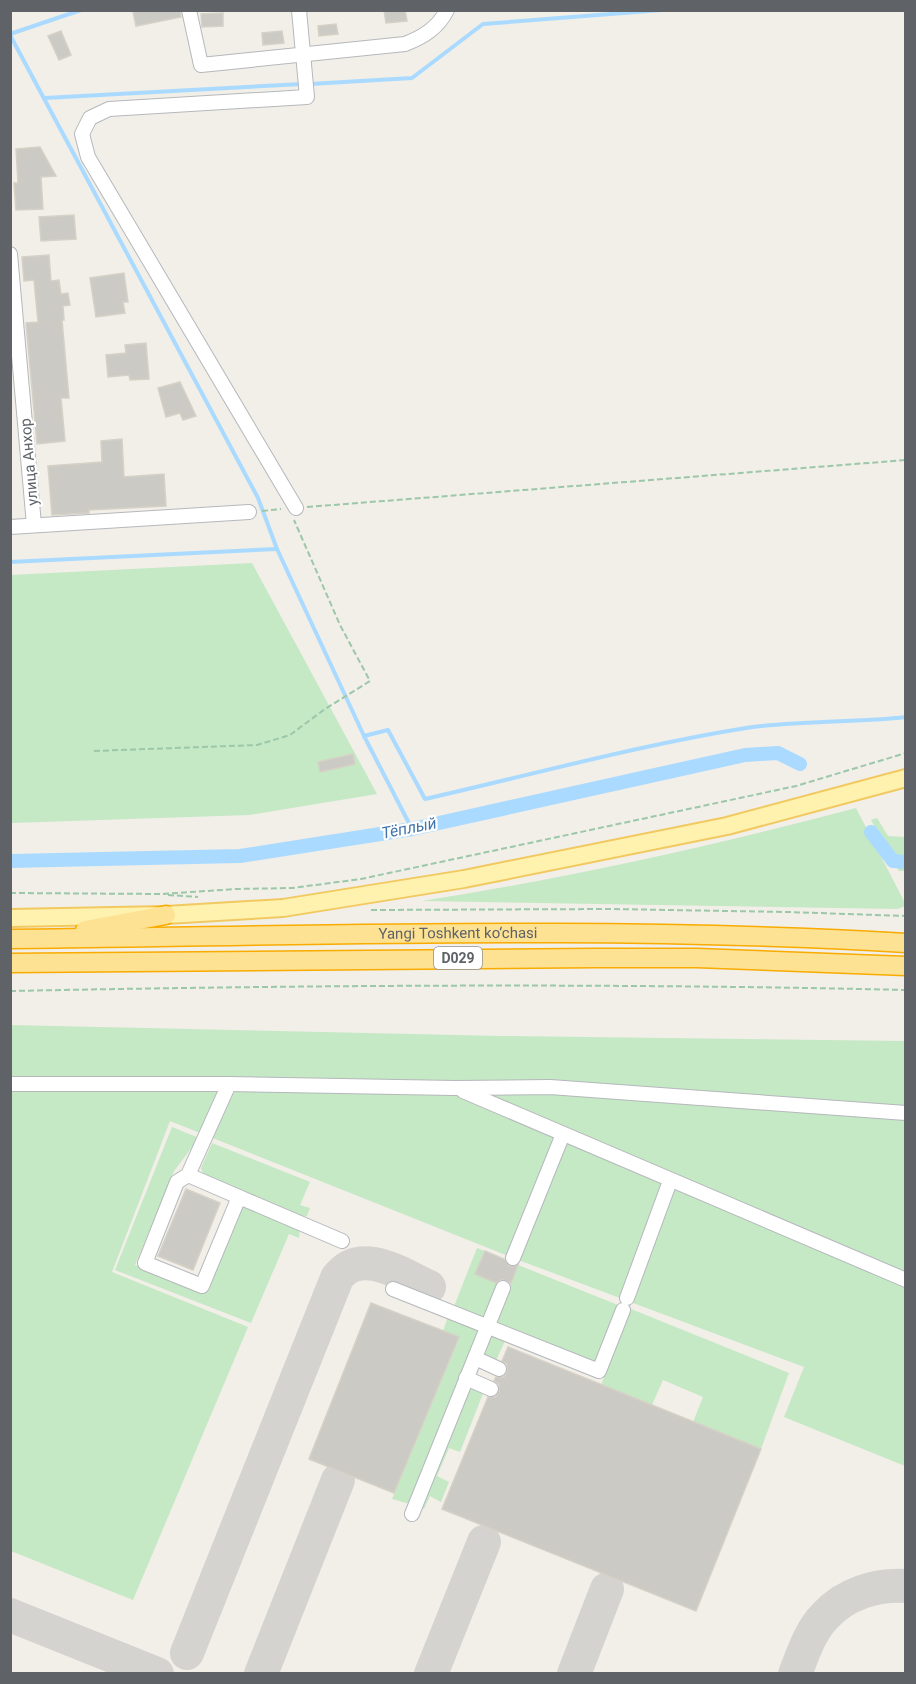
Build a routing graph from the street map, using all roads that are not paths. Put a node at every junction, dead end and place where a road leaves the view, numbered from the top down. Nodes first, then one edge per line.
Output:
1 (189, 10) edge
2 (299, 10) edge
3 (447, 10) edge
4 (304, 54) junction
5 (10, 254) edge
6 (293, 508) road end
7 (249, 512) road end
8 (34, 525) junction
9 (10, 527) edge
10 (906, 778) edge
11 (166, 915) junction
12 (10, 918) edge
13 (10, 938) edge
14 (33, 939) junction
15 (906, 943) edge
16 (10, 963) edge
17 (906, 966) edge
18 (10, 1084) edge
19 (229, 1084) junction
20 (455, 1088) junction
21 (906, 1113) edge
22 (563, 1134) junction
23 (188, 1174) junction
24 (670, 1181) junction
25 (239, 1197) junction
26 (342, 1241) dead end
27 (513, 1258) dead end
28 (906, 1280) edge
29 (503, 1288) dead end
30 (393, 1289) dead end
31 (487, 1327) junction
32 (475, 1358) junction
33 (499, 1369) dead end
34 (466, 1378) junction
35 (491, 1389) dead end
36 (412, 1514) dead end

1 - 4 street
2 - 4 street
3 - 4 street
4 - 6 street
5 - 8 street, улица Анхор
7 - 8 street
8 - 9 street
10 - 11 main road
11 - 12 main road
11 - 14 highway
13 - 14 highway
14 - 15 highway, Yangi Toshkent ko‘chasi / D029
16 - 17 highway, Yangi Toshkent ko‘chasi / D029
18 - 19 street
19 - 20 street
19 - 23 street
20 - 21 street
20 - 22 street
22 - 24 street
22 - 27 street
23 - 25 street
23 - 25 street
24 - 28 street
24 - 31 street
25 - 26 street
29 - 31 street
30 - 31 street
31 - 32 street
32 - 33 street
32 - 34 street
34 - 35 street
34 - 36 street

